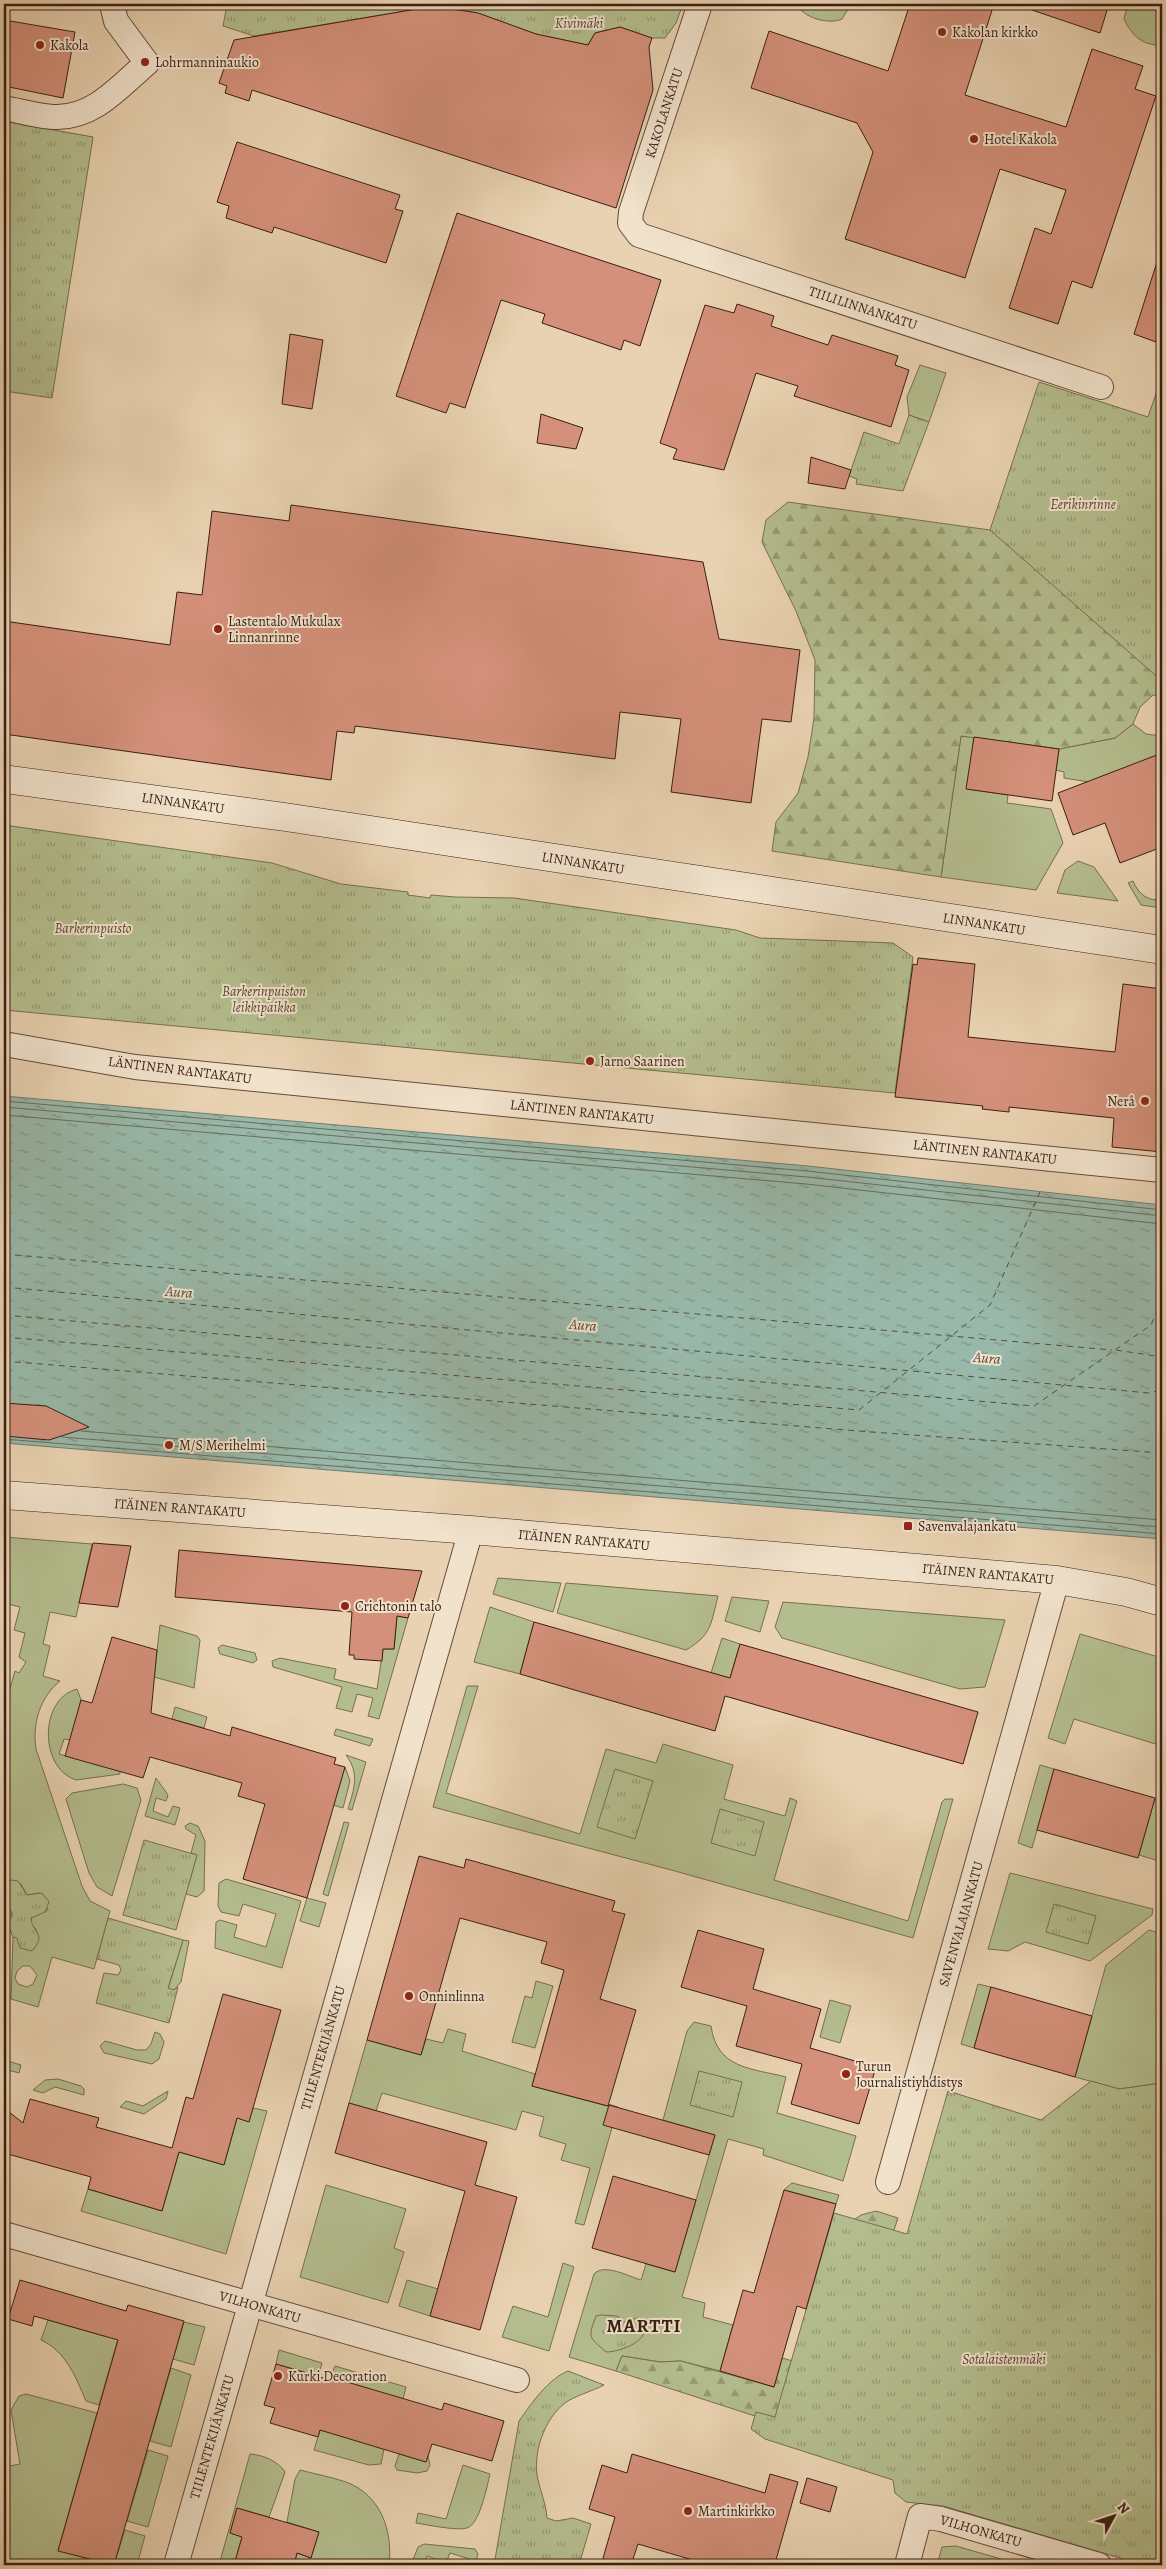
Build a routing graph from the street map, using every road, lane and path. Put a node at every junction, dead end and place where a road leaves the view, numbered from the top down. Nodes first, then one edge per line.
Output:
1 (112, 4) edge
2 (700, 4) edge
3 (4, 108) edge
4 (630, 223) joint
5 (1101, 387) dead end
6 (4, 779) edge
7 (1162, 950) edge
8 (4, 1044) edge
9 (1162, 1170) edge
10 (4, 1495) edge
11 (471, 1530) junction
12 (1057, 1580) junction
13 (1162, 1602) edge
14 (888, 2182) dead end
15 (4, 2234) edge
16 (250, 2304) junction
17 (517, 2380) dead end
18 (1084, 2564) edge
19 (176, 2565) edge
20 (907, 2565) edge

1 - 3 street
2 - 4 street, KAKOLANKATU
4 - 5 street, TIILILINNANKATU
6 - 7 street, LINNANKATU
8 - 9 street, LÄNTINEN RANTAKATU
10 - 11 street, ITÄINEN RANTAKATU
11 - 12 street, ITÄINEN RANTAKATU
11 - 16 street, TIILENTEKIJÄNKATU
12 - 13 street, ITÄINEN RANTAKATU
12 - 14 street, SAVENVALAJANKATU
15 - 16 street, VILHONKATU
16 - 17 street, VILHONKATU
16 - 19 street, TIILENTEKIJÄNKATU
18 - 20 street, VILHONKATU

